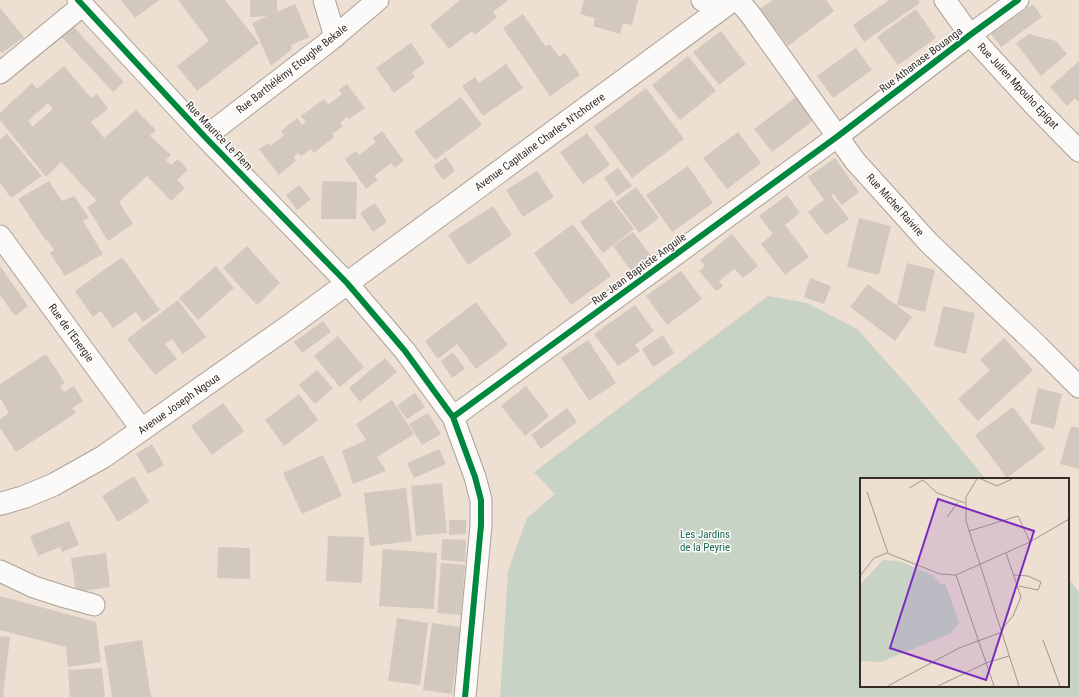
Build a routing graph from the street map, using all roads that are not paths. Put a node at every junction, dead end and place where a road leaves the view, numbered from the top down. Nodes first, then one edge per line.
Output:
1 (324, 0) edge
2 (378, 0) edge
3 (944, 0) edge
4 (1018, 0) edge
5 (80, 2) edge
6 (723, 2) edge
7 (970, 35) junction
8 (334, 37) junction
9 (0, 73) edge
10 (838, 136) junction
11 (205, 137) junction
12 (1079, 151) edge
13 (0, 236) edge
14 (347, 283) junction
15 (1079, 387) edge
16 (453, 417) junction
17 (142, 430) junction
18 (0, 504) edge
19 (0, 571) edge
20 (94, 605) dead end
21 (465, 697) edge

1 - 8 street
2 - 8 street, Rue Barthélémy Etoughe Bekale
3 - 7 street, Rue Julien Mpouho Epigat
4 - 7 street, Rue Athanase Bouanga
5 - 9 street
5 - 11 street, Rue Maurice Le Flem
6 - 10 street, Rue Michel Raivire
6 - 14 main road, Avenue Capitaine Charles N'tchorere
7 - 10 street, Rue Athanase Bouanga
7 - 12 street, Rue Julien Mpouho Epigat
8 - 11 street, Rue Barthélémy Etoughe Bekale
10 - 15 street, Rue Michel Raivire
10 - 16 street, Rue Jean Baptiste Anguile
11 - 14 street, Rue Maurice Le Flem
13 - 17 street, Rue de l'Energie
14 - 16 street, Rue Maurice Le Flem
14 - 17 main road, Avenue Joseph Ngoua
16 - 21 street, Rue Maurice Le Flem
17 - 18 main road, Avenue Joseph Ngoua
19 - 20 street

